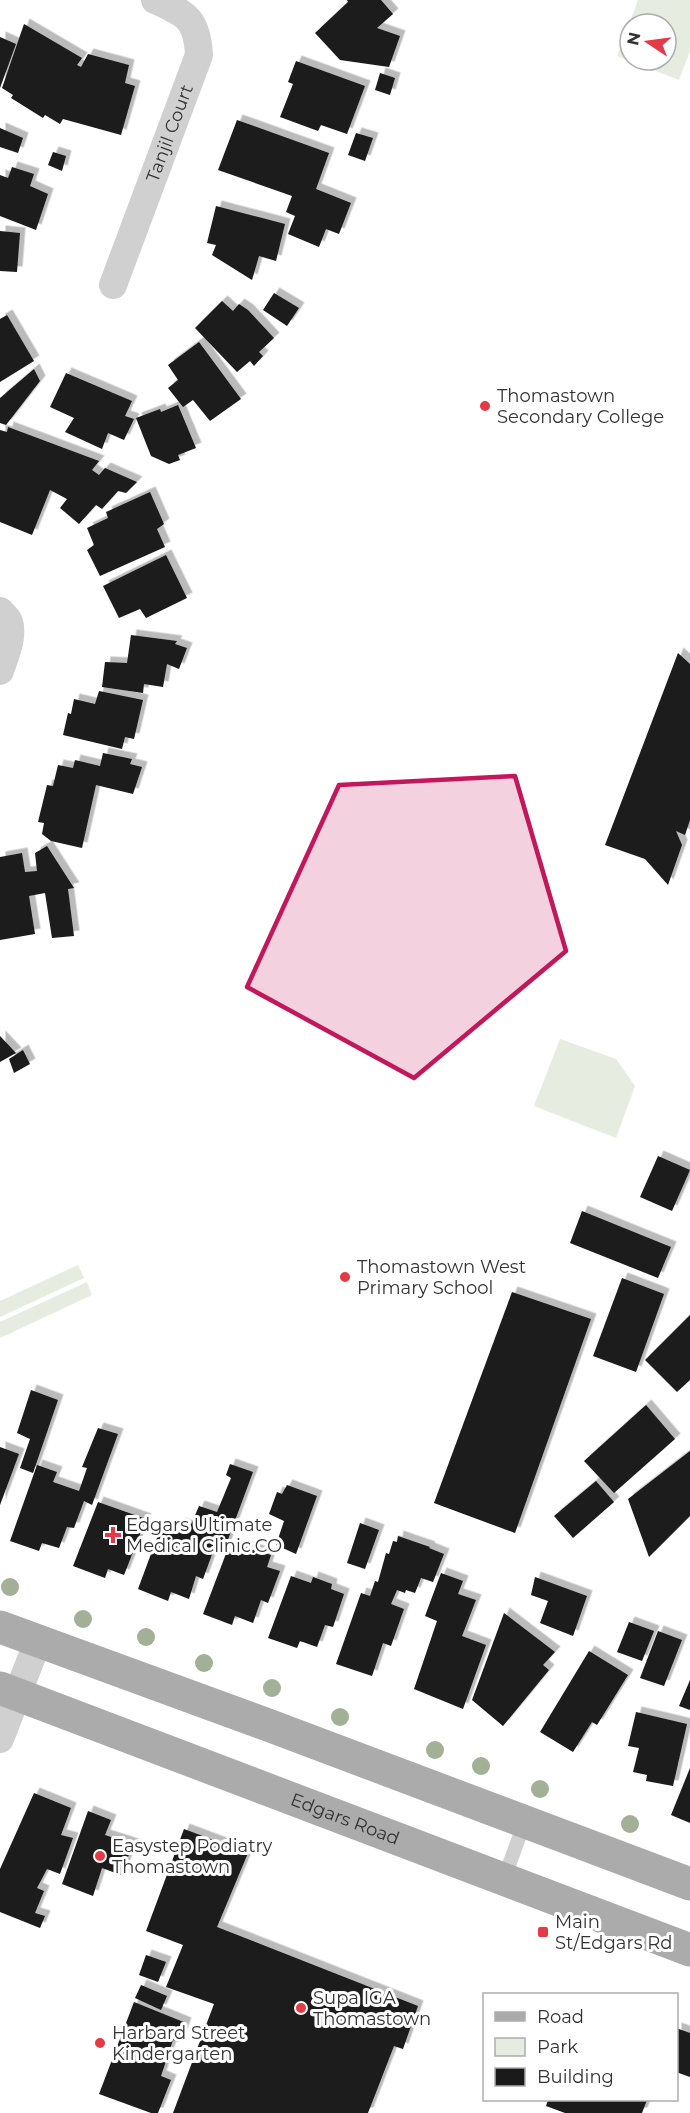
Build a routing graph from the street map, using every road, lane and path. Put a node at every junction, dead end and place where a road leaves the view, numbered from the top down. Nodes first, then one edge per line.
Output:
1 (155, 0) edge
2 (113, 285) dead end
3 (0, 611) edge
4 (0, 671) edge
5 (0, 1627) edge
6 (38, 1641) junction
7 (9, 1692) edge
8 (0, 1739) edge
9 (525, 1821) junction
10 (504, 1879) junction
11 (690, 1884) edge
12 (690, 1950) edge

1 - 2 street, Tanjil Court
3 - 4 street
5 - 6 main road
6 - 7 street
6 - 9 main road
7 - 8 street
7 - 10 main road, Edgars Road
9 - 10 lane
9 - 11 main road
10 - 12 main road, Edgars Road

